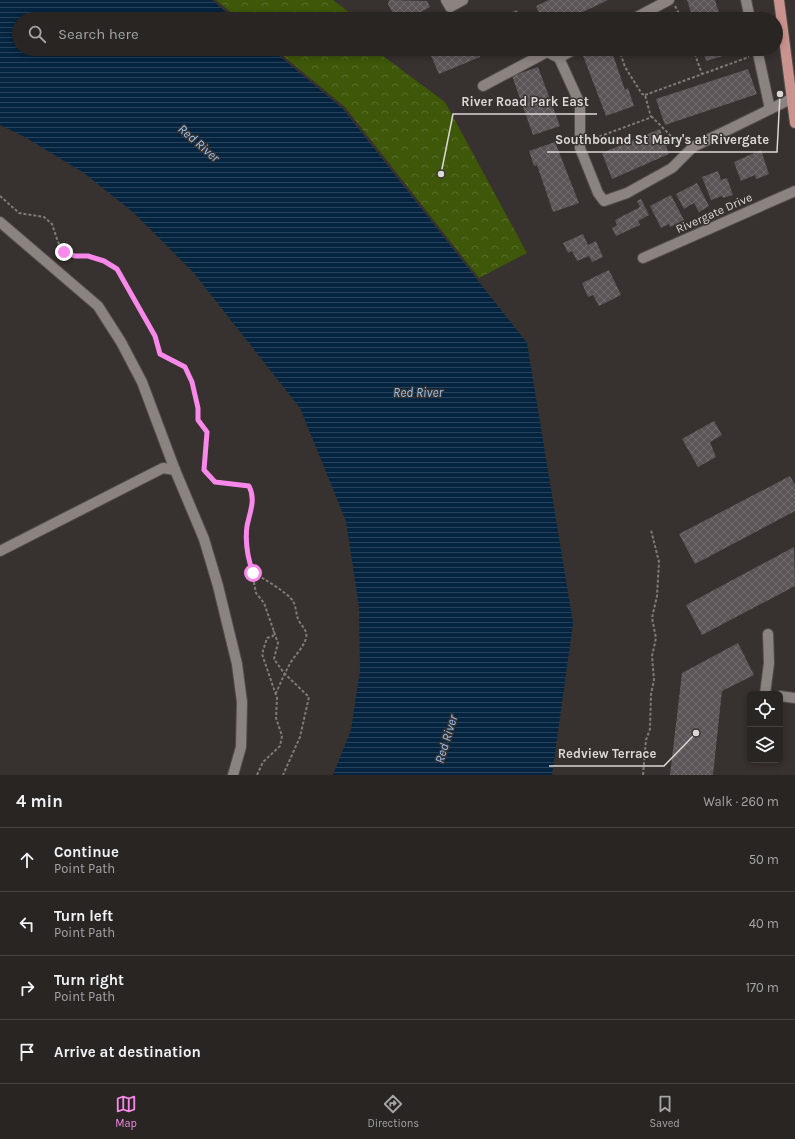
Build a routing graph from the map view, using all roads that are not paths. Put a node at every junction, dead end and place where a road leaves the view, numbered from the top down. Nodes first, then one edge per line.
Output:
1 (446, 0) edge
2 (463, 0) edge
3 (670, 0) edge
4 (746, 0) edge
5 (779, 0) edge
6 (647, 12) edge
7 (749, 12) edge
8 (781, 12) edge
9 (783, 28) edge
10 (539, 56) edge
11 (555, 56) edge
12 (563, 56) edge
13 (758, 56) edge
14 (559, 58) junction
15 (483, 86) dead end
16 (793, 97) edge
17 (770, 109) junction
18 (795, 123) edge
19 (795, 191) edge
20 (0, 222) edge
21 (643, 258) dead end
22 (175, 470) junction
23 (0, 551) edge
24 (768, 634) dead end
25 (764, 691) edge
26 (783, 696) edge
27 (795, 698) edge
28 (233, 775) edge

1 - 2 street
3 - 6 street
4 - 7 street
5 - 8 main road
9 - 16 main road
10 - 15 street
11 - 14 street
12 - 14 street
13 - 17 street
14 - 17 street
16 - 17 street
16 - 18 main road
19 - 21 street, Rivergate Drive
20 - 22 street
22 - 23 street
22 - 28 street
24 - 25 street
26 - 27 street

